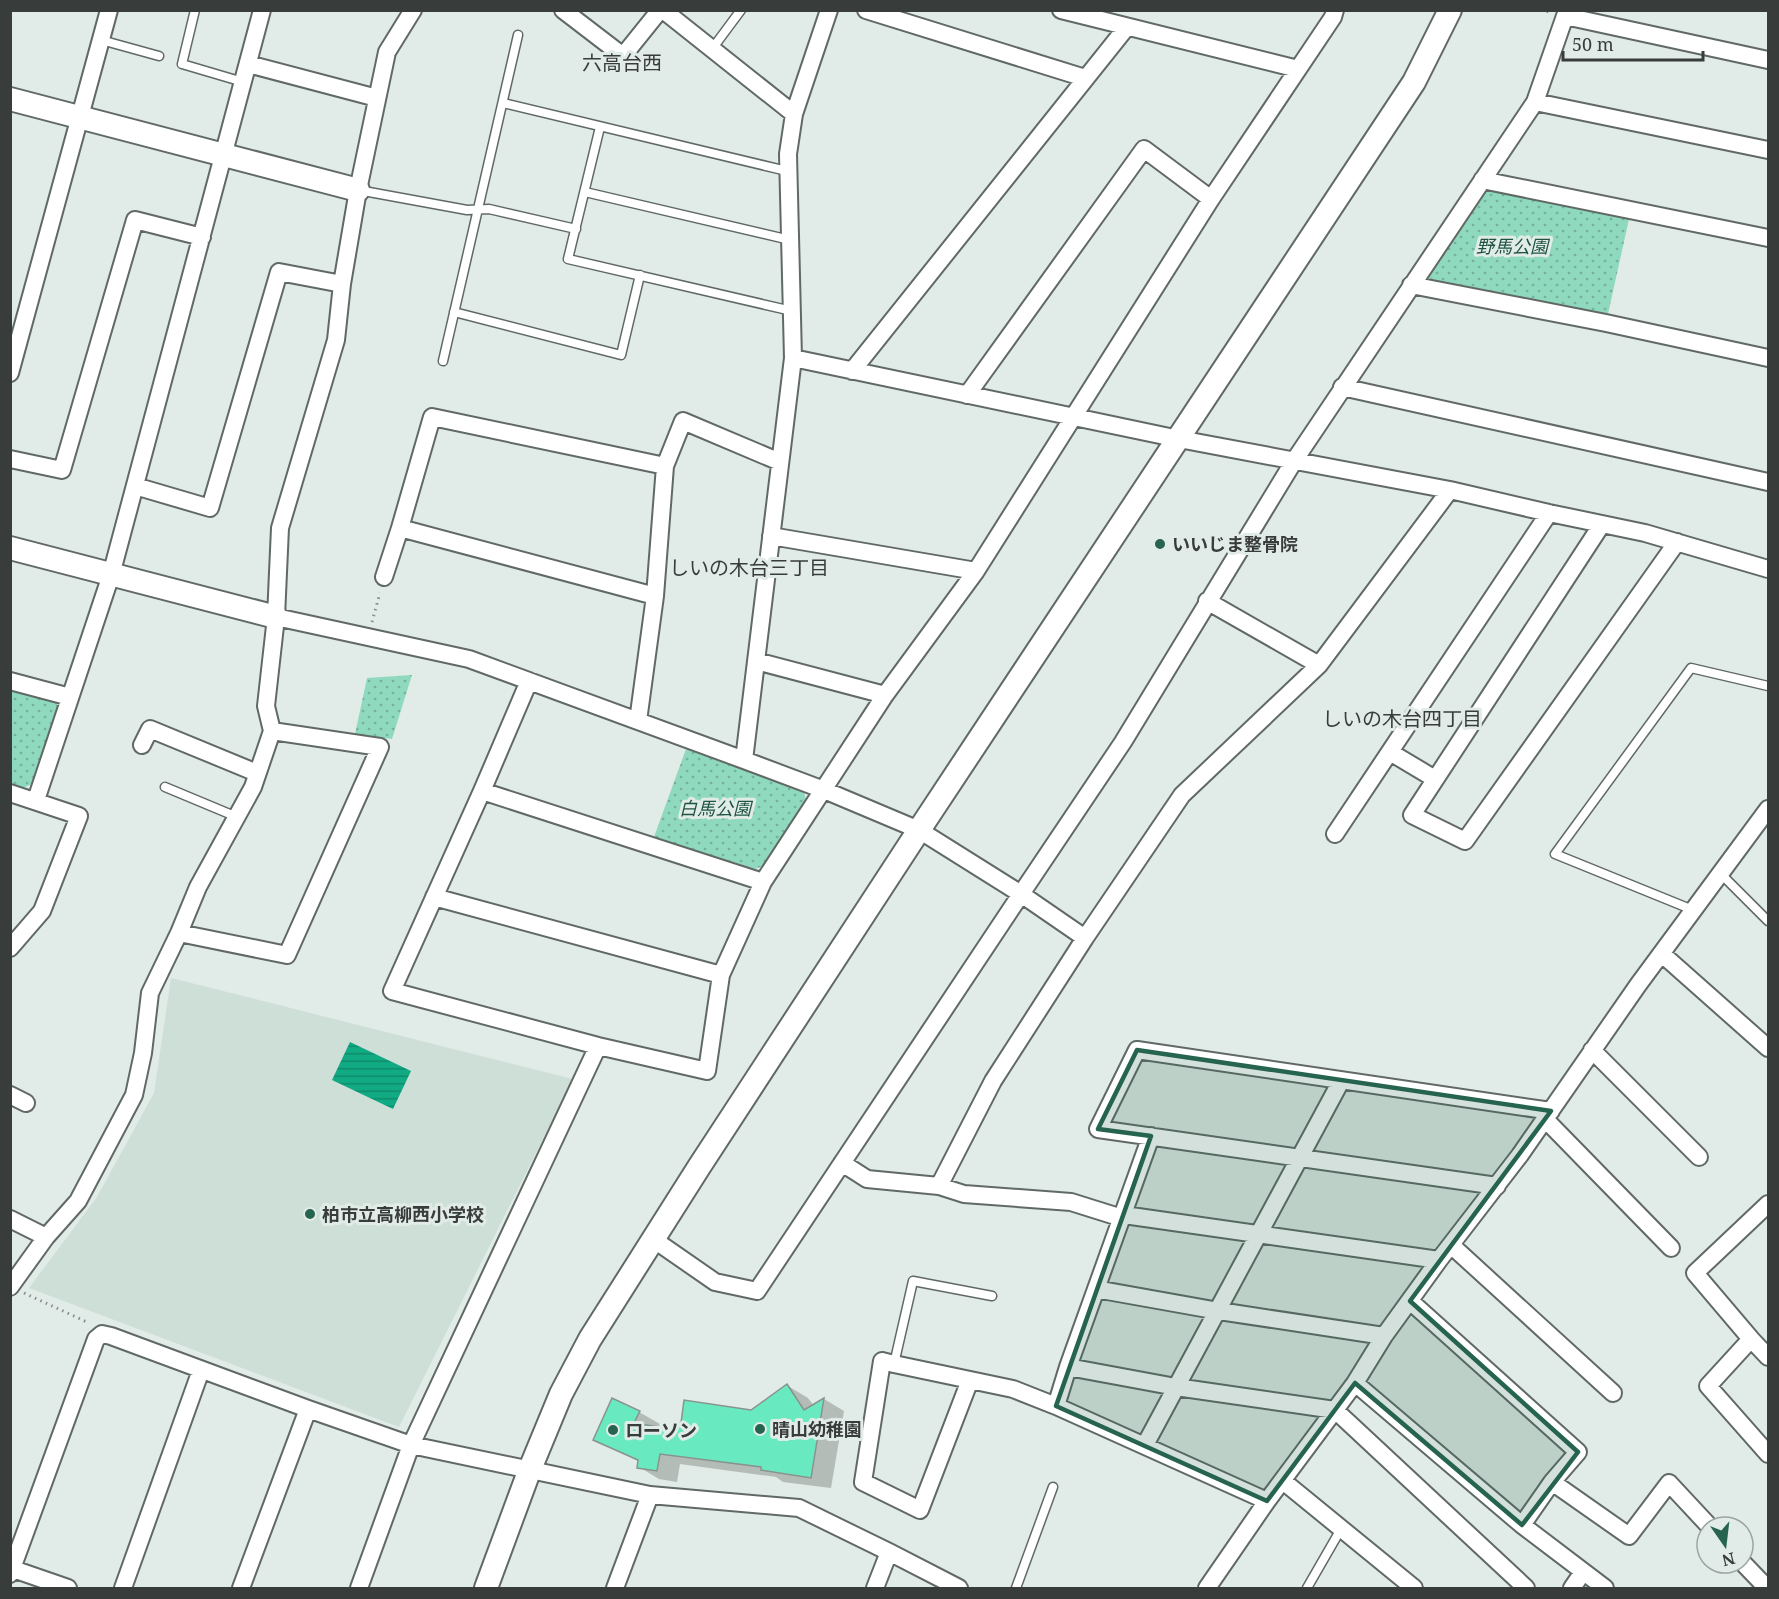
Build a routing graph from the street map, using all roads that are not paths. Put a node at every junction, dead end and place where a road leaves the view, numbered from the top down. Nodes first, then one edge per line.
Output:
1 (109, 10) edge
2 (195, 10) edge
3 (262, 10) edge
4 (413, 10) edge
5 (563, 10) edge
6 (661, 10) edge
7 (741, 10) edge
8 (829, 10) edge
9 (866, 10) edge
10 (1061, 10) edge
11 (1335, 10) edge
12 (1450, 10) edge
13 (1125, 28) junction
14 (518, 35) dead end
15 (101, 40) junction
16 (712, 49) junction
17 (159, 56) dead end
18 (1768, 60) edge
19 (248, 64) junction
20 (1298, 69) junction
21 (1085, 78) junction
22 (243, 82) junction
23 (376, 98) junction
24 (10, 99) edge
25 (1535, 102) junction
26 (503, 103) junction
27 (794, 114) junction
28 (81, 118) junction
29 (600, 128) junction
30 (1768, 150) edge
31 (224, 154) junction
32 (788, 171) junction
33 (1482, 180) junction
34 (358, 190) junction
35 (585, 192) junction
36 (1211, 199) junction
37 (478, 209) junction
38 (576, 229) junction
39 (202, 237) junction
40 (1768, 238) edge
41 (789, 240) junction
42 (640, 275) junction
43 (342, 284) junction
44 (1411, 285) junction
45 (792, 311) junction
46 (454, 312) junction
47 (793, 358) junction
48 (1768, 358) edge
49 (442, 361) dead end
50 (852, 371) junction
51 (10, 373) edge
52 (1342, 387) junction
53 (967, 395) junction
54 (1074, 418) junction
55 (1179, 440) junction
56 (10, 459) edge
57 (1294, 460) junction
58 (780, 462) junction
59 (665, 466) junction
60 (1768, 482) edge
61 (135, 486) junction
62 (1450, 490) junction
63 (1548, 513) junction
64 (1602, 524) junction
65 (400, 528) junction
66 (771, 536) junction
67 (1677, 542) junction
68 (10, 548) edge
69 (1768, 569) edge
70 (976, 571) junction
71 (111, 575) junction
72 (384, 577) road end
73 (655, 596) junction
74 (1207, 601) junction
75 (276, 617) junction
76 (756, 661) junction
77 (1319, 666) junction
78 (10, 681) edge
79 (529, 681) junction
80 (1768, 686) edge
81 (885, 695) junction
82 (70, 697) junction
83 (638, 721) junction
84 (272, 731) junction
85 (142, 745) dead end
86 (1390, 752) junction
87 (744, 760) junction
88 (257, 773) junction
89 (1435, 779) junction
90 (165, 787) dead end
91 (824, 790) junction
92 (482, 791) junction
93 (10, 793) edge
94 (36, 800) junction
95 (1768, 809) edge
96 (238, 817) junction
97 (919, 830) junction
98 (1335, 834) dead end
99 (1721, 874) junction
100 (763, 882) junction
101 (1021, 894) junction
102 (434, 897) junction
103 (1693, 910) junction
104 (1768, 921) edge
105 (179, 933) junction
106 (1086, 938) junction
107 (10, 948) edge
108 (1662, 954) junction
109 (721, 975) junction
110 (598, 1046) junction
111 (1768, 1048) edge
112 (1592, 1050) junction
113 (1341, 1081) junction
114 (10, 1095) edge
115 (26, 1103) dead end
116 (1548, 1115) junction
117 (1151, 1136) junction
118 (1699, 1157) dead end
119 (1301, 1158) junction
120 (843, 1163) junction
121 (939, 1186) junction
122 (1497, 1186) junction
123 (1768, 1204) edge
124 (1123, 1216) junction
125 (10, 1219) edge
126 (1260, 1234) junction
127 (46, 1237) junction
128 (653, 1239) junction
129 (1451, 1245) junction
130 (1671, 1248) dead end
131 (1439, 1260) junction
132 (10, 1287) edge
133 (1096, 1289) junction
134 (992, 1296) dead end
135 (1410, 1301) junction
136 (1219, 1311) junction
137 (1384, 1336) junction
138 (1751, 1339) junction
139 (1768, 1357) edge
140 (894, 1364) junction
141 (1068, 1367) junction
142 (201, 1370) junction
143 (970, 1380) junction
144 (1355, 1383) junction
145 (1176, 1387) junction
146 (1613, 1393) dead end
147 (1056, 1406) junction
148 (308, 1409) junction
149 (1335, 1410) junction
150 (411, 1445) junction
151 (1145, 1445) junction
152 (1768, 1454) edge
153 (530, 1469) junction
154 (1282, 1481) junction
155 (1552, 1482) junction
156 (1053, 1486) dead end
157 (650, 1495) junction
158 (1267, 1501) junction
159 (1699, 1515) edge
160 (1522, 1525) junction
161 (1341, 1529) junction
162 (889, 1552) junction
163 (12, 1571) edge
164 (1583, 1572) junction
165 (1755, 1575) edge
166 (68, 1588) edge
167 (123, 1588) edge
168 (241, 1588) edge
169 (359, 1588) edge
170 (486, 1588) edge
171 (615, 1588) edge
172 (875, 1588) edge
173 (959, 1588) edge
174 (1016, 1588) edge
175 (1207, 1588) edge
176 (1307, 1588) edge
177 (1414, 1588) edge
178 (1526, 1588) edge
179 (1572, 1588) edge
180 (1605, 1588) edge
181 (1767, 1588) edge

1 - 15 street
2 - 22 lane
3 - 19 street
4 - 23 street
5 - 6 street
6 - 16 street
7 - 16 lane
8 - 27 street
9 - 21 street
10 - 13 street
11 - 20 street
12 - 55 street
13 - 20 street
13 - 21 street
14 - 26 lane
15 - 17 lane
15 - 28 street
16 - 27 street
18 - 25 street
19 - 22 street
19 - 23 street
20 - 36 street
21 - 50 street
22 - 31 street
23 - 34 street
24 - 28 street
25 - 30 street
25 - 33 street
26 - 29 lane
26 - 37 lane
27 - 32 street
28 - 31 street
28 - 51 street
29 - 32 lane
29 - 35 lane
31 - 34 street
31 - 39 street
32 - 41 street
33 - 40 street
33 - 44 street
34 - 37 lane
34 - 43 street
35 - 38 lane
35 - 41 lane
36 - 53 street
36 - 54 street
37 - 38 lane
37 - 46 lane
38 - 42 lane
39 - 56 street
39 - 61 street
41 - 45 street
42 - 45 lane
42 - 46 lane
43 - 61 street
43 - 75 street
44 - 48 street
44 - 52 street
45 - 47 street
46 - 49 lane
47 - 50 street
47 - 58 street
50 - 53 street
52 - 57 street
52 - 60 street
53 - 54 street
54 - 55 street
54 - 70 street
55 - 57 street
55 - 97 street
57 - 62 street
57 - 74 street
58 - 59 street
58 - 66 street
59 - 65 street
59 - 73 street
61 - 71 street
62 - 63 street
62 - 77 street
63 - 64 street
63 - 86 street
64 - 67 street
64 - 89 street
65 - 72 street
65 - 73 street
66 - 70 street
66 - 76 street
67 - 69 street
67 - 89 street
68 - 71 street
70 - 81 street
71 - 75 street
71 - 82 street
73 - 83 street
74 - 77 street
74 - 101 street
75 - 79 street
75 - 84 street
76 - 81 street
76 - 87 street
77 - 106 street
78 - 82 street
79 - 83 street
79 - 92 street
80 - 103 lane
81 - 91 street
82 - 94 street
83 - 87 street
84 - 88 street
84 - 105 street
85 - 88 street
86 - 89 street
86 - 98 street
87 - 91 street
88 - 96 street
90 - 96 lane
91 - 97 street
91 - 100 street
92 - 100 street
92 - 102 street
93 - 94 street
94 - 107 street
95 - 99 street
96 - 105 street
97 - 101 street
97 - 128 street
99 - 103 street
99 - 104 lane
100 - 109 street
101 - 106 street
101 - 120 street
102 - 109 street
102 - 110 street
103 - 108 street
105 - 127 street
106 - 121 street
108 - 111 street
108 - 112 street
109 - 110 street
110 - 150 street
112 - 116 street
112 - 118 street
113 - 116 street
113 - 117 street
113 - 119 street
114 - 115 street
116 - 122 street
116 - 130 street
117 - 119 street
117 - 124 street
119 - 122 street
119 - 126 street
120 - 121 street
120 - 128 street
121 - 124 street
122 - 129 street
123 - 138 street
124 - 126 street
124 - 133 street
125 - 127 street
126 - 131 street
126 - 136 street
127 - 132 street
128 - 153 street
129 - 131 street
129 - 146 street
131 - 135 street
133 - 136 street
133 - 141 street
134 - 140 lane
135 - 137 street
135 - 155 street
136 - 137 street
136 - 145 street
137 - 144 street
138 - 139 street
138 - 152 street
140 - 143 street
140 - 143 street
141 - 145 street
141 - 147 street
142 - 148 street
142 - 163 street
142 - 167 street
143 - 147 street
144 - 149 street
144 - 160 street
145 - 149 street
145 - 151 street
147 - 151 street
148 - 150 street
148 - 168 street
149 - 154 street
149 - 178 street
150 - 153 street
150 - 169 street
151 - 158 street
153 - 157 street
153 - 170 street
154 - 158 street
154 - 161 street
155 - 159 street
155 - 160 street
156 - 174 lane
157 - 162 street
157 - 171 street
158 - 175 street
160 - 164 street
161 - 176 lane
161 - 177 street
162 - 172 street
162 - 173 street
163 - 166 street
164 - 179 street
164 - 180 street
165 - 181 street

